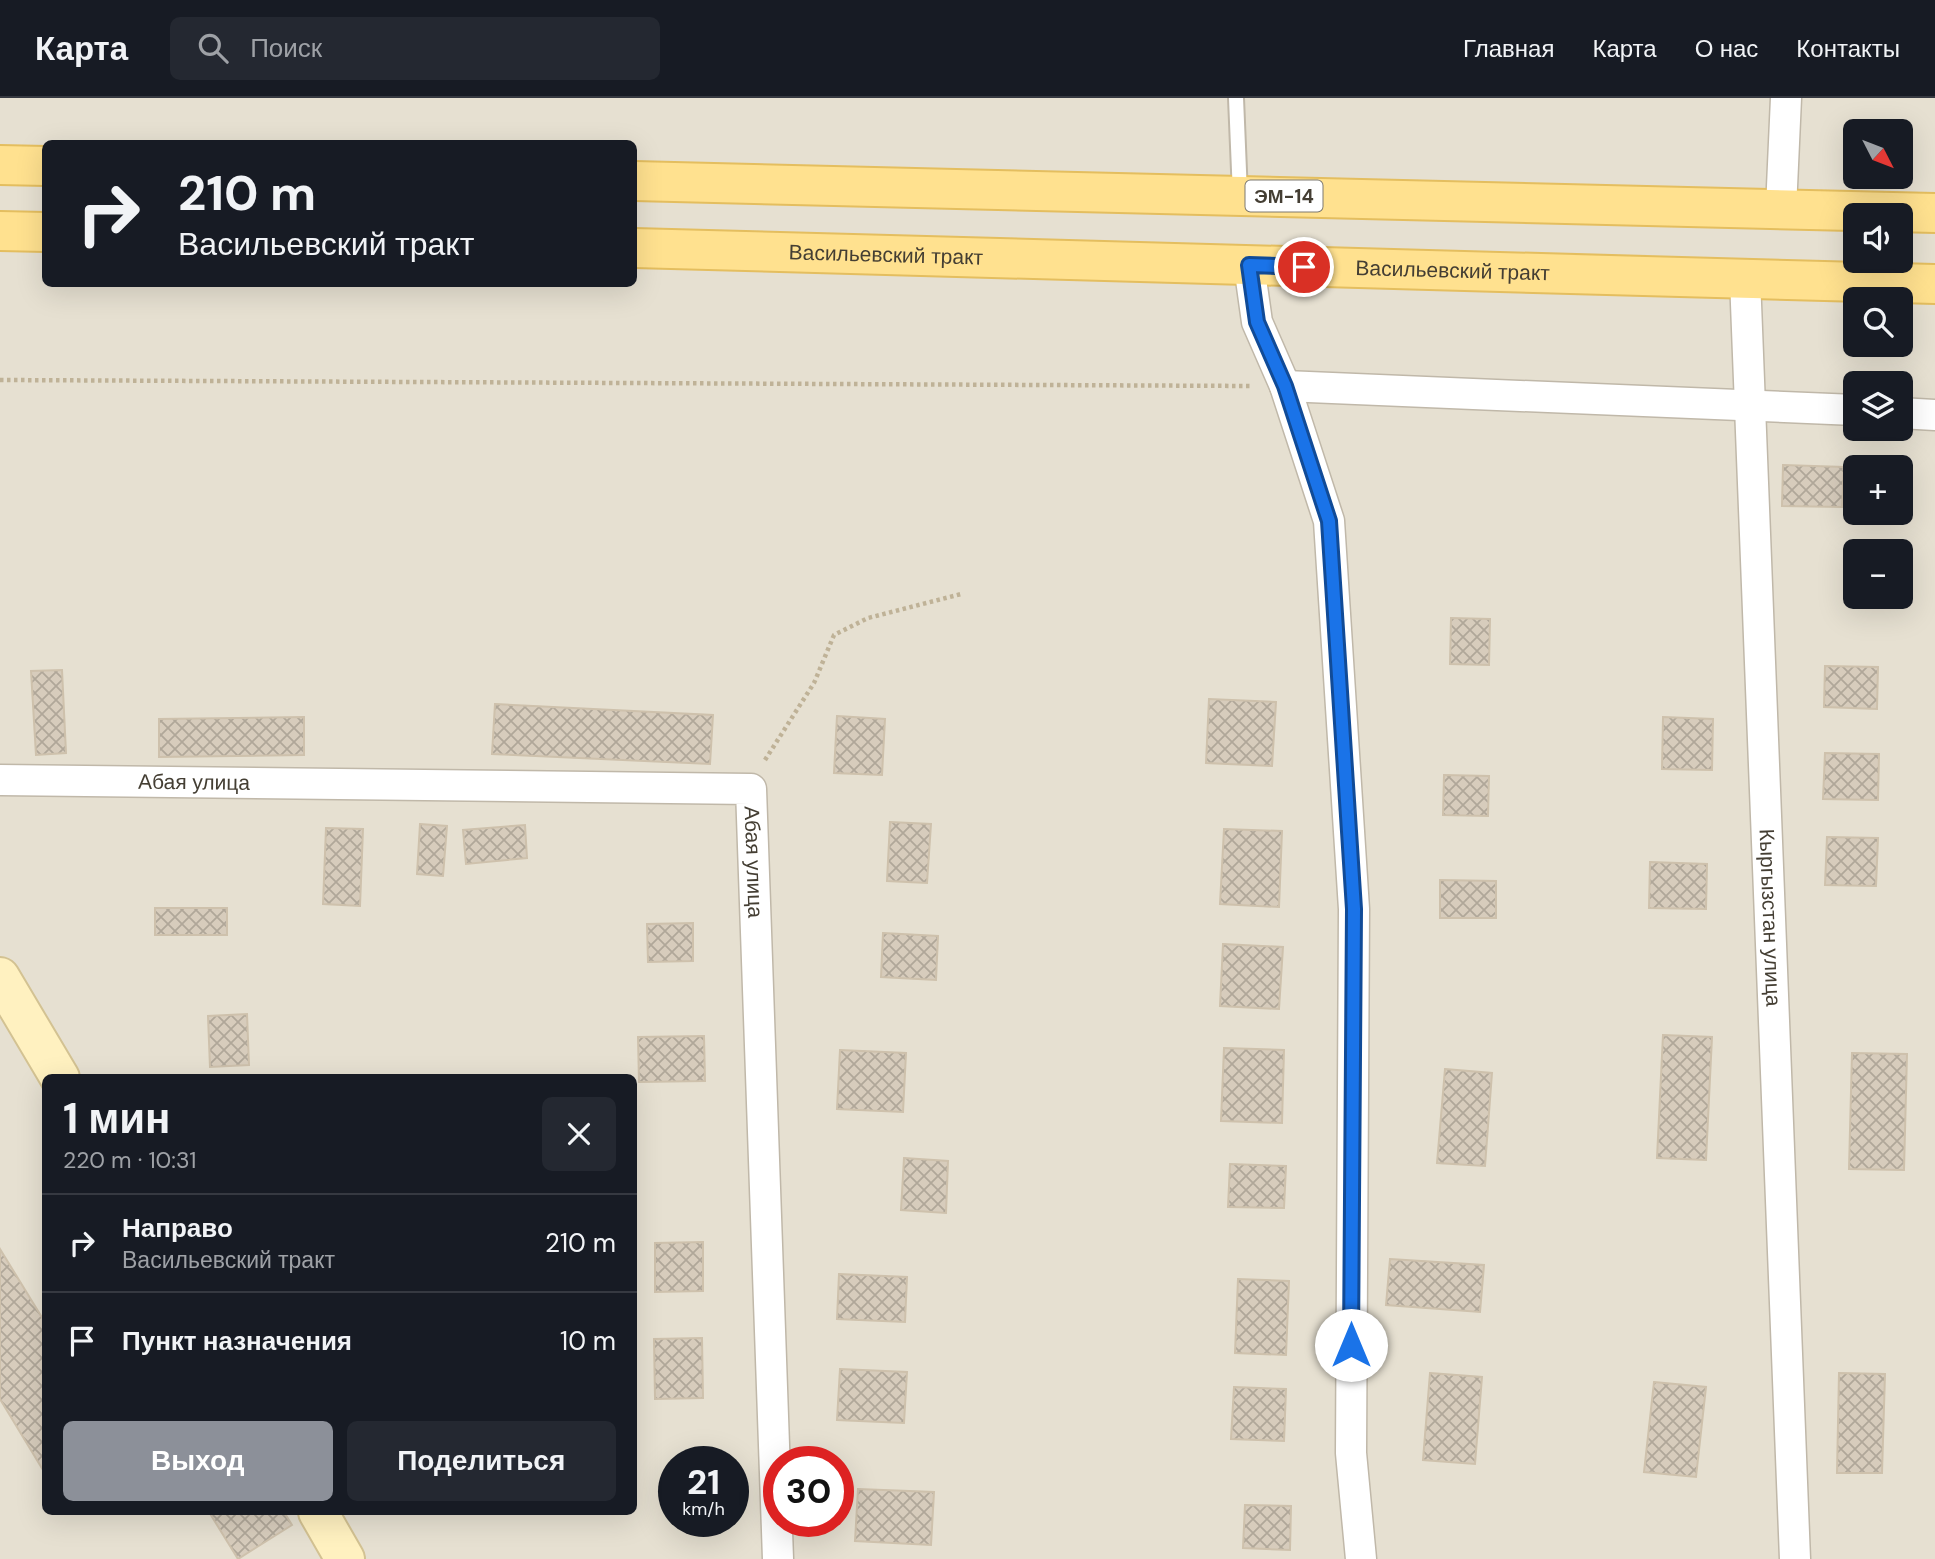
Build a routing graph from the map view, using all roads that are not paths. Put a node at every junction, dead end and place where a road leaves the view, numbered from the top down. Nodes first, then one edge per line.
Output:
1 (1236, 98) edge
2 (1786, 98) edge
3 (0, 165) edge
4 (42, 166) edge
5 (637, 181) edge
6 (1240, 195) junction
7 (1781, 209) junction
8 (1935, 213) edge
9 (0, 231) edge
10 (42, 232) edge
11 (637, 248) edge
12 (1249, 265) junction
13 (1745, 278) junction
14 (1935, 284) edge
15 (1285, 386) junction
16 (1750, 404) junction
17 (1843, 409) edge
18 (1913, 414) edge
19 (1935, 415) edge
20 (0, 780) edge
21 (0, 977) edge
22 (58, 1074) edge
23 (320, 1515) edge
24 (345, 1559) edge
25 (778, 1559) edge
26 (1362, 1559) edge
27 (1795, 1559) edge

1 - 6 lane
2 - 7 street
3 - 4 main road
5 - 6 main road, ЭМ-14
6 - 7 main road, ЭМ-14
7 - 8 main road, ЭМ-14
9 - 10 main road
11 - 12 main road, Васильевский тракт
12 - 13 main road, Васильевский тракт
12 - 15 street
13 - 14 main road, Васильевский тракт
13 - 16 street, Кыргызстан улица
15 - 16 street
15 - 26 street
16 - 17 street
16 - 27 street, Кыргызстан улица
18 - 19 street
20 - 25 street, Абая улица
21 - 22 street
23 - 24 street

